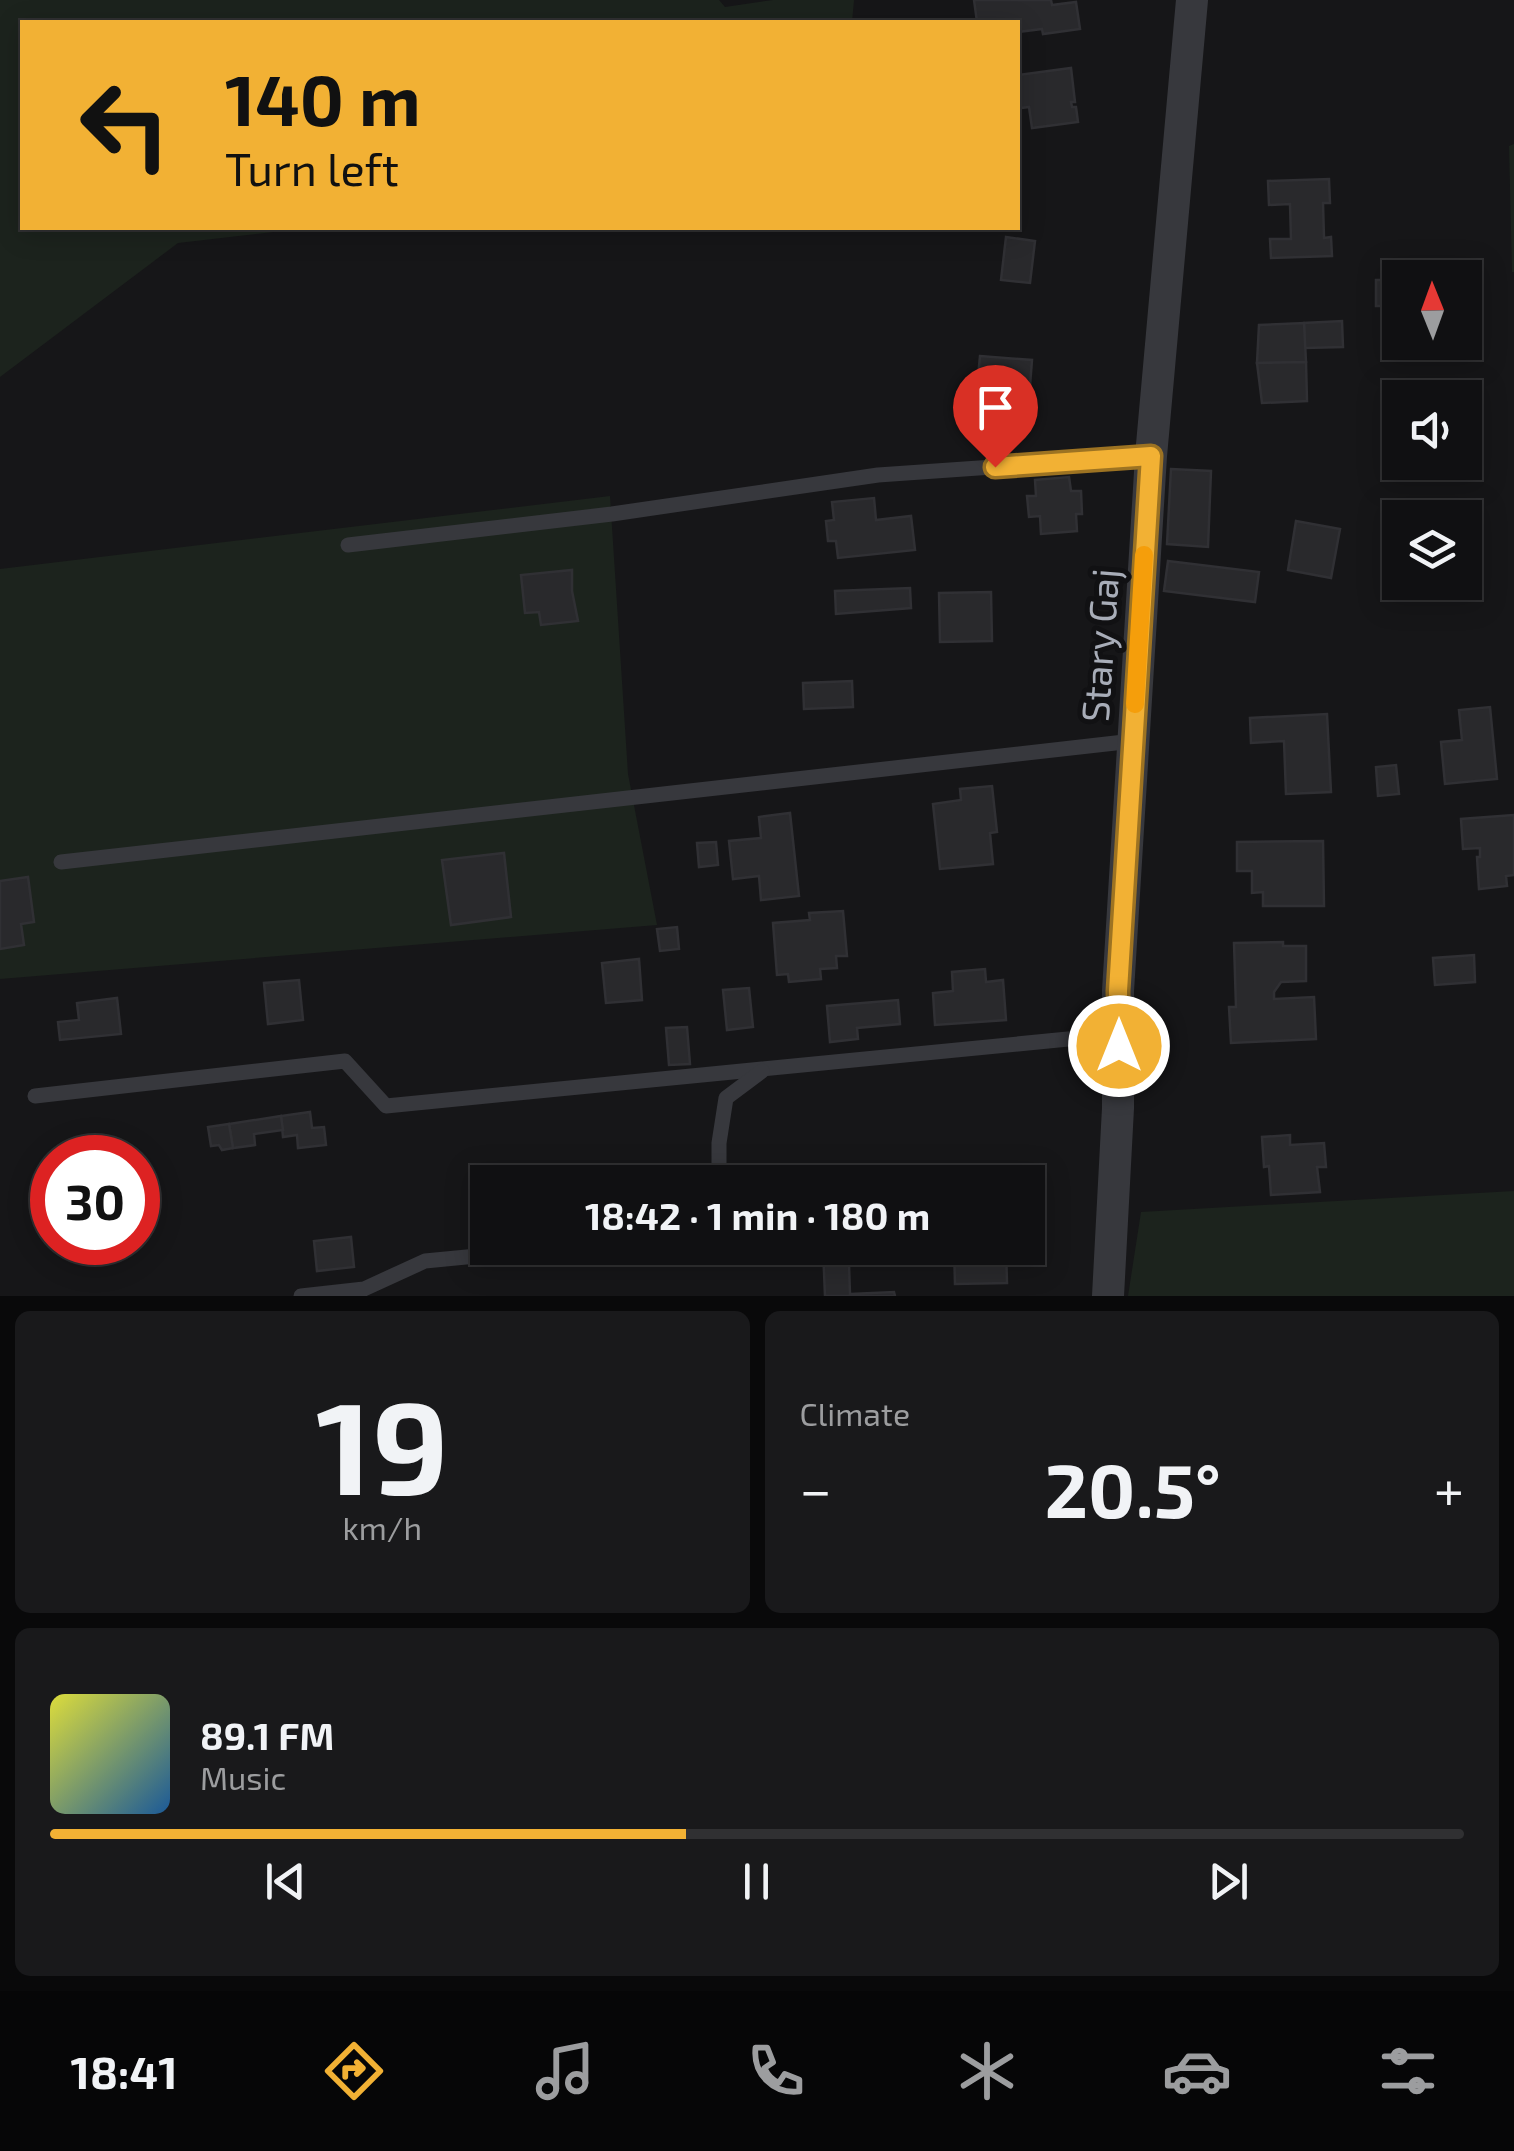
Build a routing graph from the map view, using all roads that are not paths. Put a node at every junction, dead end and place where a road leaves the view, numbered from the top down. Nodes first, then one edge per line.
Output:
1 (1192, 0) edge
2 (1151, 456) junction
3 (348, 545) dead end
4 (1133, 741) junction
5 (61, 862) dead end
6 (1119, 1034) junction
7 (765, 1068) junction
8 (36, 1096) dead end
9 (719, 1165) edge
10 (470, 1257) edge
11 (301, 1296) edge
12 (1108, 1296) edge

1 - 2 street, Stary Gaj
2 - 3 lane
2 - 4 street, Stary Gaj
4 - 5 lane
4 - 6 street, Stary Gaj
6 - 7 lane
6 - 12 street, Stary Gaj
7 - 8 lane
7 - 9 lane
10 - 11 lane

